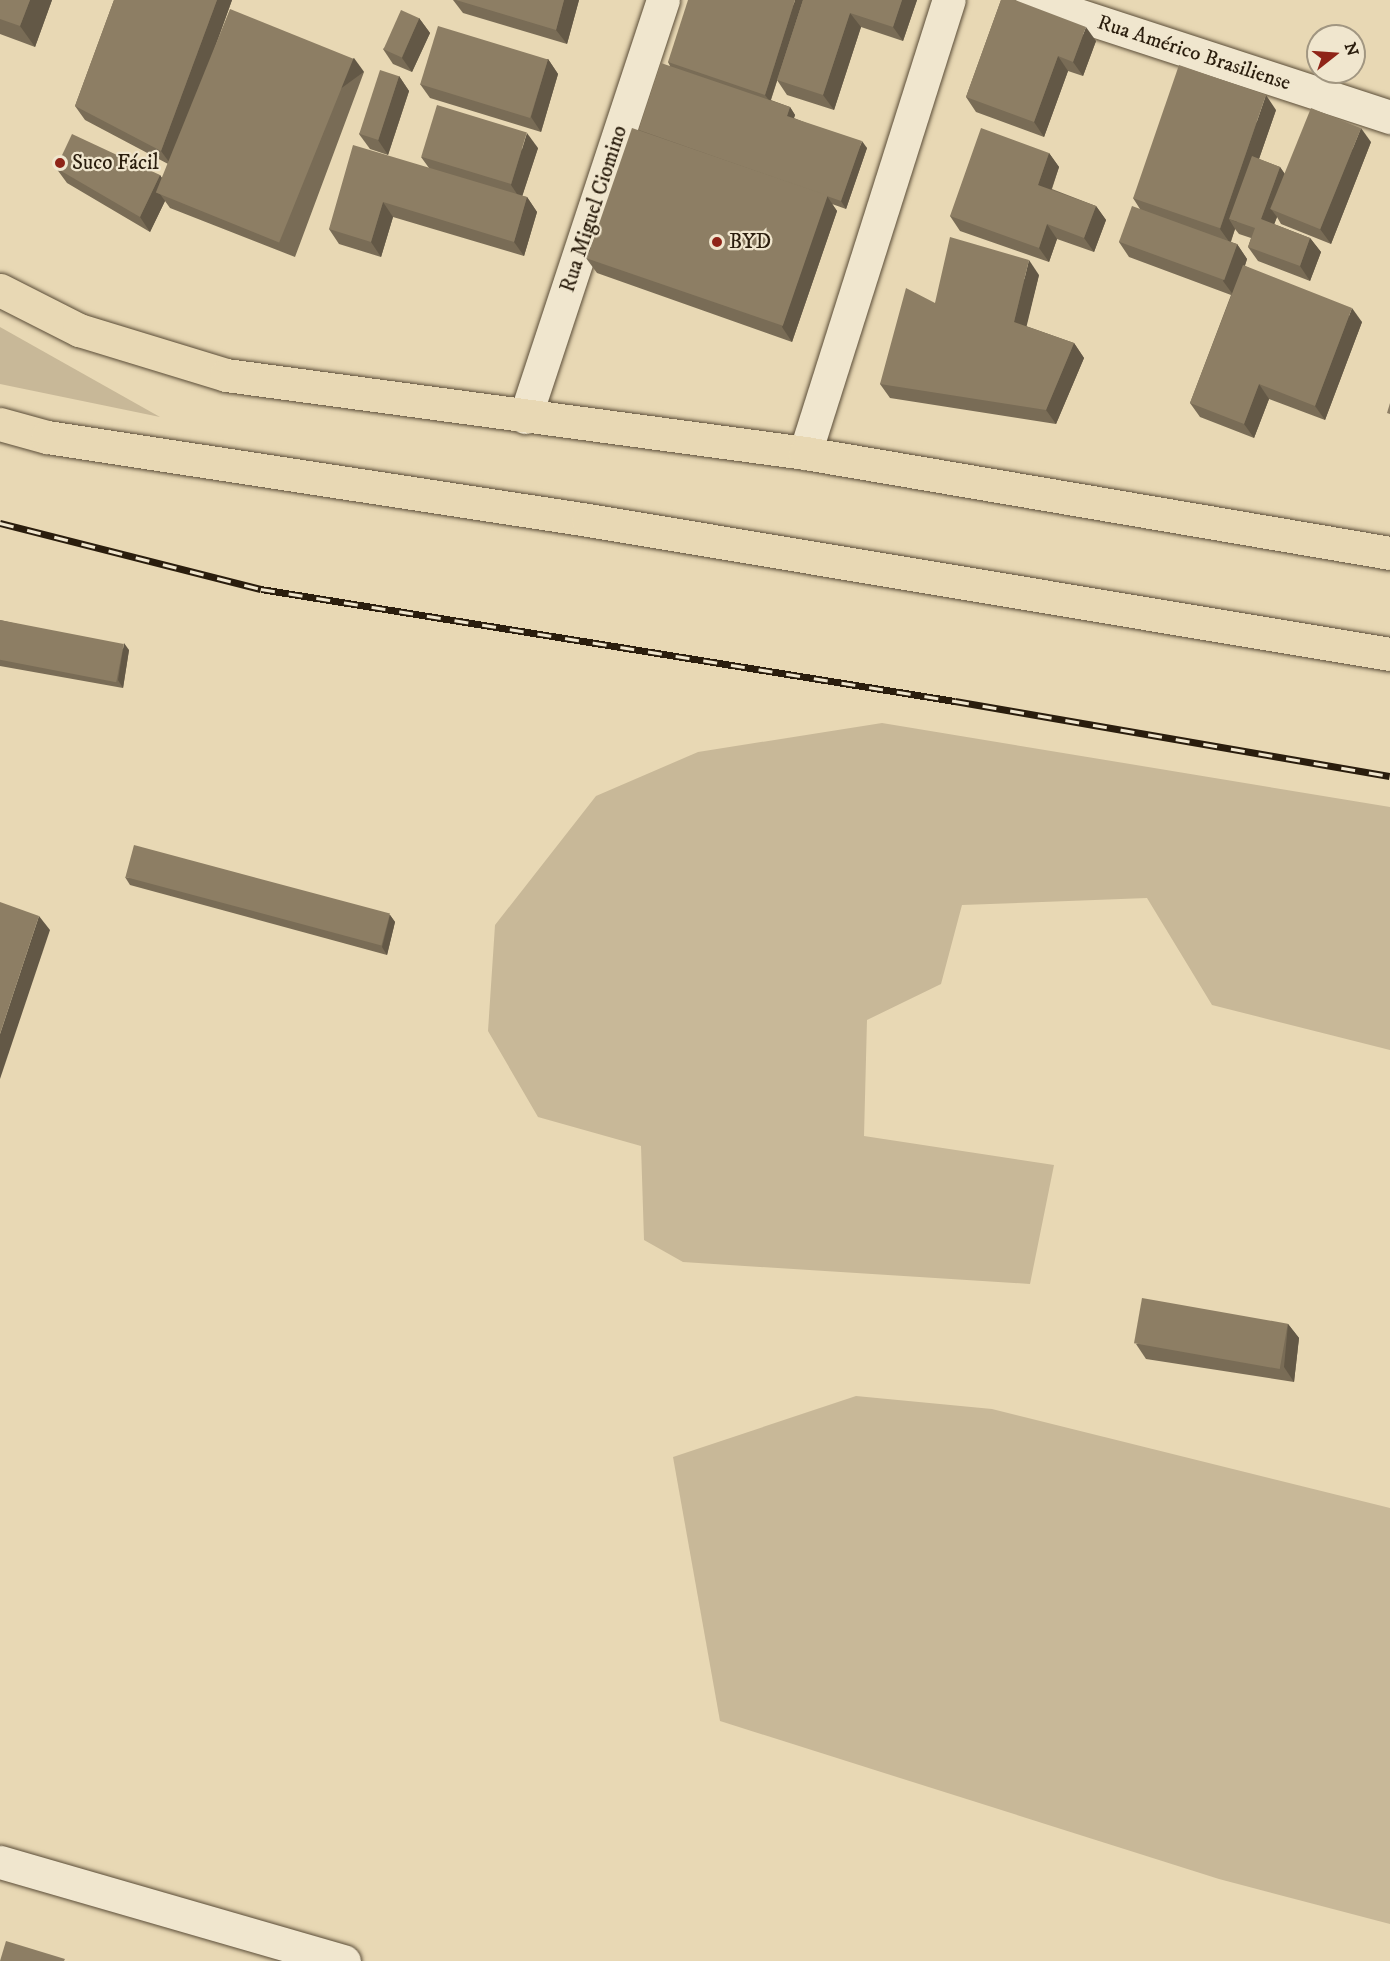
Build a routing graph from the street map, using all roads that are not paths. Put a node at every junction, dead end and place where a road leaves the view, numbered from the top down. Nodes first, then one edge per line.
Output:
1 (663, 0) edge
2 (949, 0) edge
3 (1032, 0) edge
4 (1390, 117) edge
5 (0, 291) edge
6 (525, 417) junction
7 (0, 424) edge
8 (805, 453) junction
9 (1390, 553) edge
10 (1390, 654) edge
11 (0, 1862) edge
12 (344, 1961) edge

1 - 6 street, Rua Miguel Ciomino
2 - 8 street
3 - 4 street, Rua Américo Brasiliense
5 - 6 main road
6 - 8 main road
7 - 10 main road
8 - 9 main road
11 - 12 street

